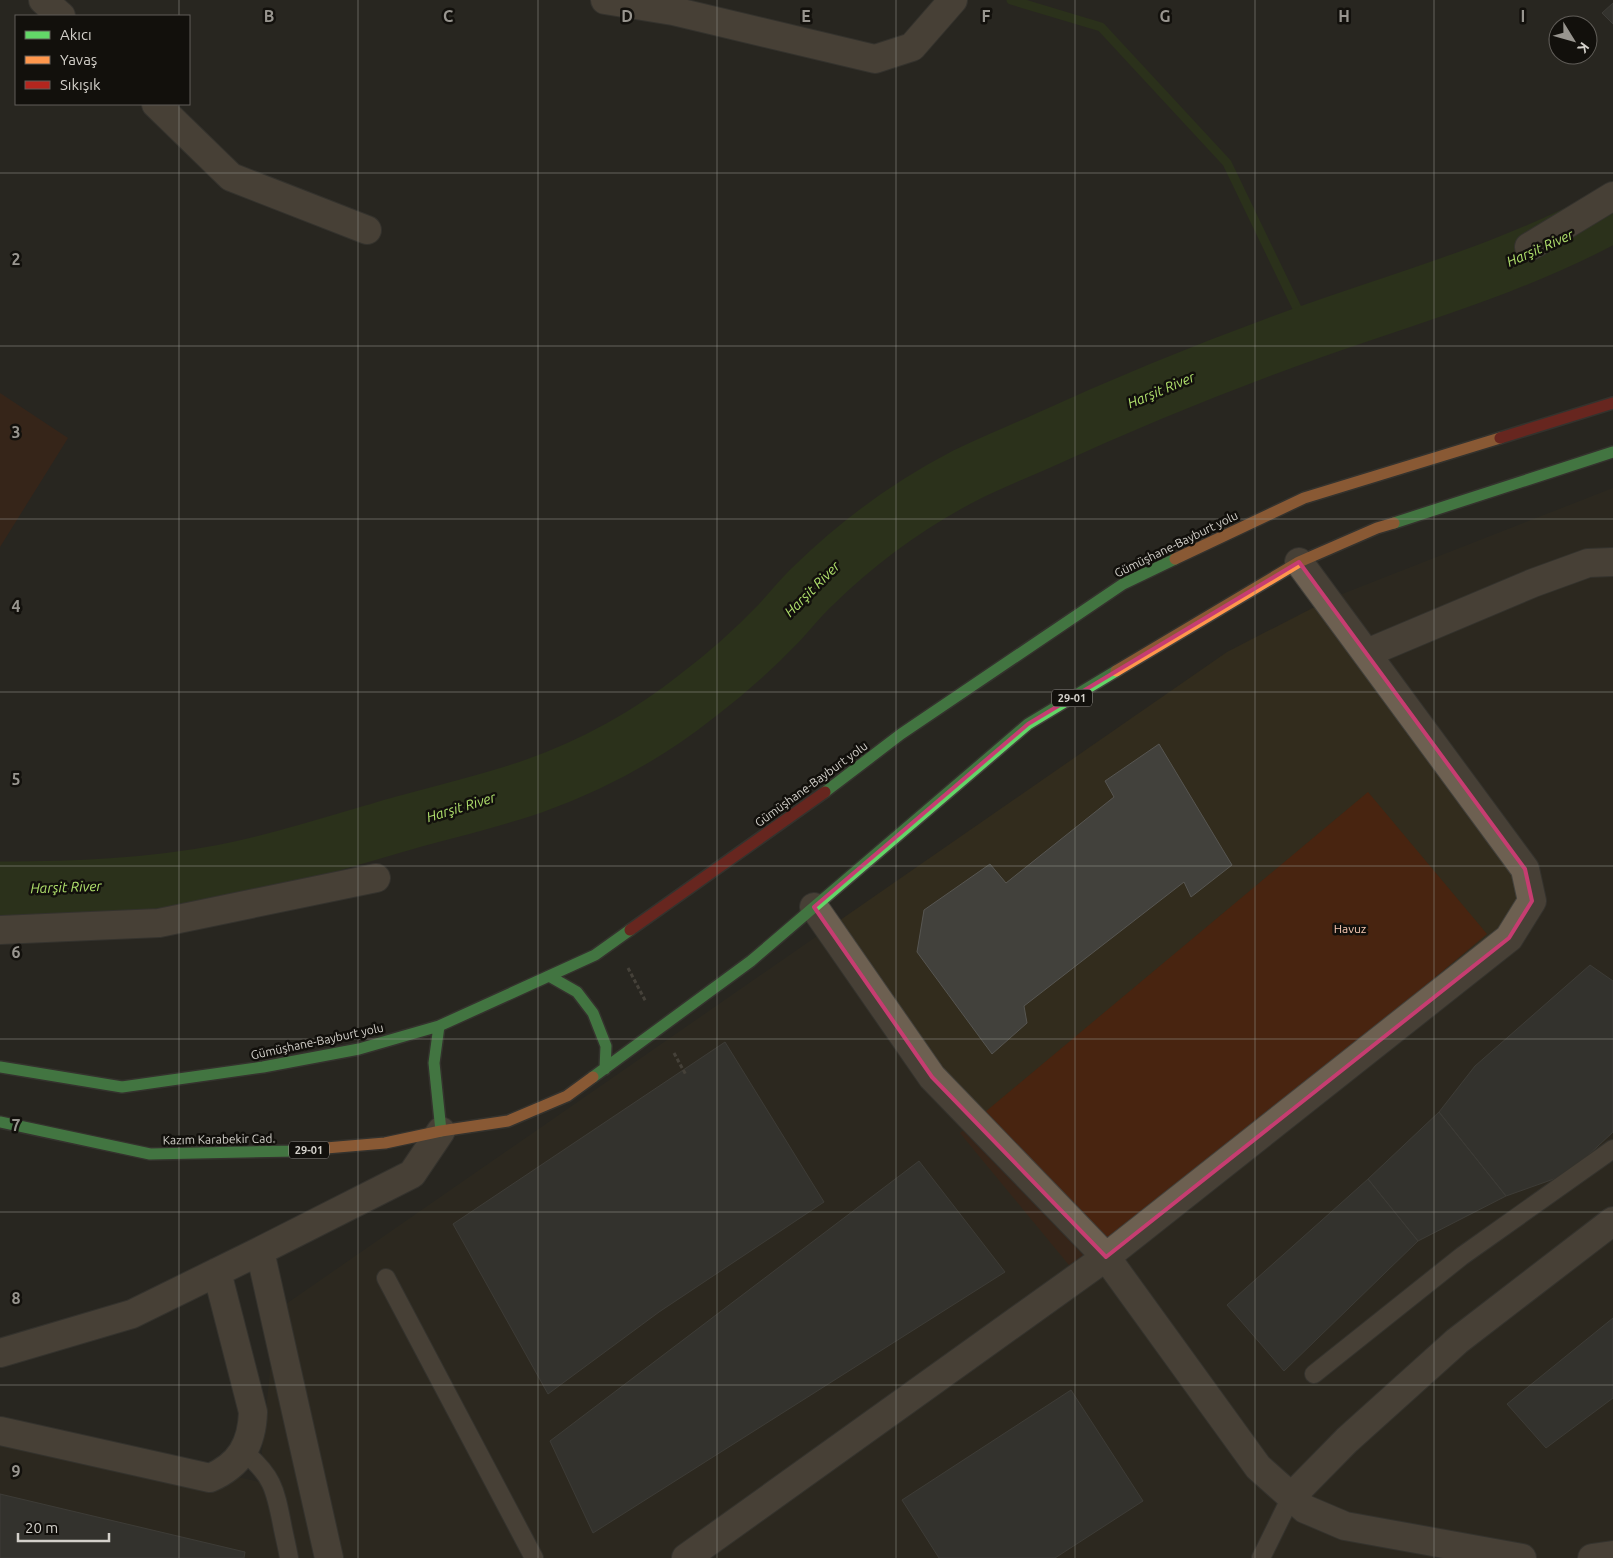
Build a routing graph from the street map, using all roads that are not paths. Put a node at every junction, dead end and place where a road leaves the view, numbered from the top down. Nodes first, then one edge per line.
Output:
1 (43, 0) edge
2 (605, 0) edge
3 (954, 0) edge
4 (60, 15) edge
5 (157, 105) edge
6 (1613, 196) edge
7 (367, 230) dead end
8 (1529, 246) dead end
9 (1613, 403) edge
10 (1613, 452) edge
11 (1299, 562) junction
12 (1613, 562) edge
13 (1367, 653) junction
14 (376, 878) dead end
15 (814, 907) junction
16 (0, 930) edge
17 (549, 976) junction
18 (439, 1026) junction
19 (0, 1067) edge
20 (605, 1069) junction
21 (0, 1122) edge
22 (441, 1131) junction
23 (1613, 1149) edge
24 (1613, 1221) edge
25 (260, 1251) junction
26 (1106, 1257) junction
27 (217, 1272) junction
28 (386, 1278) dead end
29 (0, 1353) edge
30 (1314, 1374) dead end
31 (0, 1431) edge
32 (243, 1450) junction
33 (1291, 1497) junction
34 (1613, 1555) edge
35 (289, 1558) edge
36 (329, 1558) edge
37 (534, 1558) edge
38 (686, 1558) edge
39 (1261, 1558) edge
40 (1522, 1558) edge
41 (1592, 1558) edge

1 - 4 street
2 - 3 street
5 - 7 street
6 - 8 street
9 - 17 main road, Gümüşhane-Bayburt yolu
10 - 11 main road, 29-01
11 - 13 street
11 - 15 main road, 29-01
12 - 13 street
13 - 26 street
14 - 16 street
15 - 20 main road, 29-01
15 - 26 street
17 - 18 main road, Gümüşhane-Bayburt yolu
17 - 20 main road
18 - 19 main road, Gümüşhane-Bayburt yolu
18 - 22 main road
20 - 22 main road, Kazım Karabekir Cad. / 29-01
21 - 22 main road, Kazım Karabekir Cad. / 29-01
22 - 25 street
23 - 30 lane
24 - 33 street
25 - 27 street
25 - 36 street
26 - 33 street
26 - 38 street
27 - 29 street
27 - 32 street
28 - 37 lane
31 - 32 street
32 - 35 lane
33 - 39 lane
33 - 40 street
34 - 41 street

